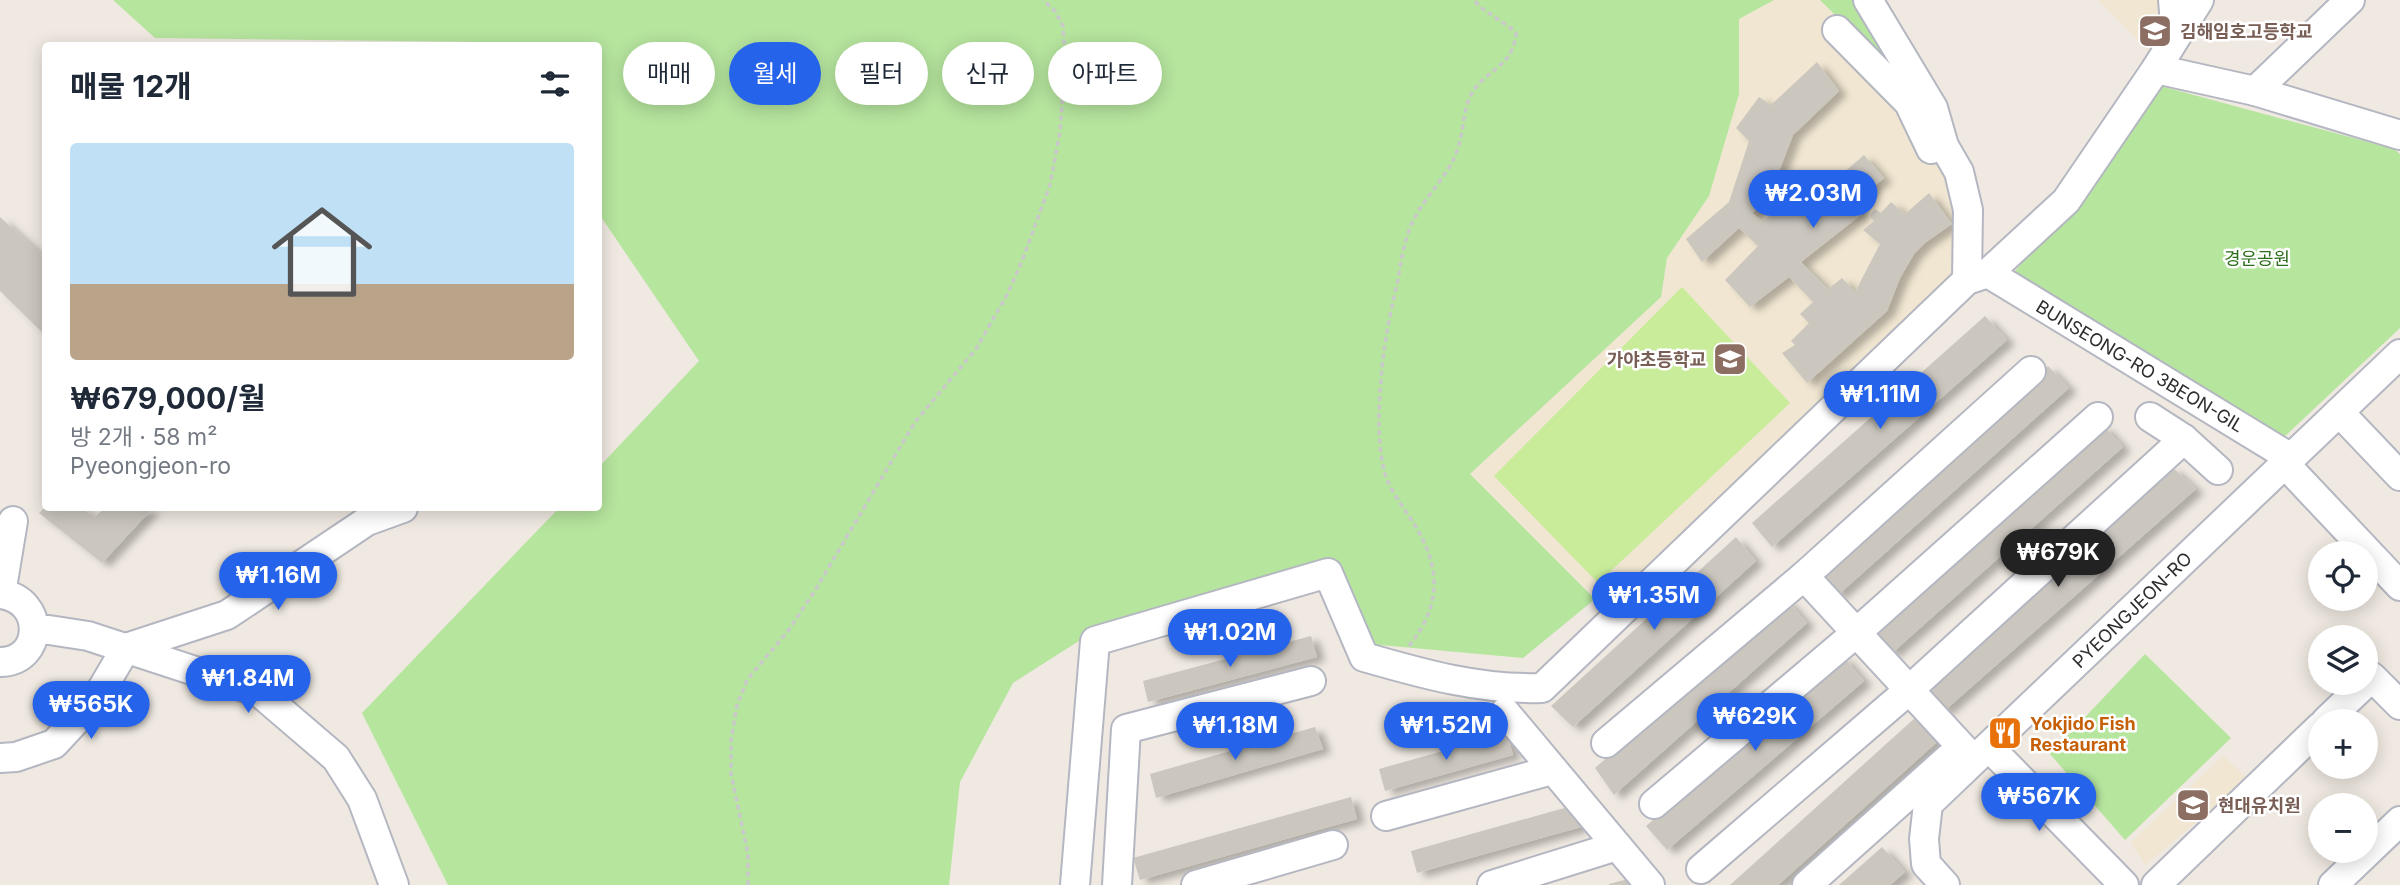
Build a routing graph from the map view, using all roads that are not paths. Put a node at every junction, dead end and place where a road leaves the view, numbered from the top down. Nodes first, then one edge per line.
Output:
1 (1868, 0) edge
2 (2173, 0) edge
3 (2199, 0) edge
4 (2350, 0) edge
5 (1837, 30) dead end
6 (2176, 35) junction
7 (2156, 69) junction
8 (2255, 91) junction
9 (2400, 135) edge
10 (1959, 173) junction
11 (1977, 277) junction
12 (2400, 354) edge
13 (2031, 371) dead end
14 (2339, 412) junction
15 (2098, 417) dead end
16 (2150, 417) dead end
17 (2184, 439) junction
18 (2288, 461) junction
19 (2218, 470) dead end
20 (2400, 476) edge
21 (394, 511) edge
22 (13, 521) dead end
23 (1804, 576) junction
24 (2400, 586) edge
25 (1, 594) edge
26 (34, 630) junction
27 (1856, 633) junction
28 (126, 648) junction
29 (0, 662) edge
30 (1311, 681) dead end
31 (1909, 690) junction
32 (2400, 705) edge
33 (2339, 709) edge
34 (1505, 712) dead end
35 (2308, 739) edge
36 (1606, 743) dead end
37 (1975, 751) junction
38 (0, 758) edge
39 (1552, 770) junction
40 (1654, 804) dead end
41 (1386, 816) dead end
42 (2400, 821) edge
43 (1333, 845) dead end
44 (1617, 846) junction
45 (1701, 869) dead end
46 (394, 885) edge
47 (1074, 885) edge
48 (1117, 885) edge
49 (1196, 885) edge
50 (1492, 885) edge
51 (1650, 885) edge
52 (1807, 885) edge
53 (1945, 885) edge
54 (2124, 885) edge
55 (2156, 885) edge
56 (2333, 885) edge

1 - 10 street
2 - 6 street
3 - 6 street
4 - 8 street
5 - 10 street
6 - 7 street
7 - 8 street
7 - 11 street
8 - 9 street
10 - 11 street
11 - 18 street, BUNSEONG-RO 3BEON-GIL
11 - 47 street
12 - 14 street, PYEONGJEON-RO
13 - 23 street
14 - 18 street, PYEONGJEON-RO
14 - 20 street
15 - 27 street
16 - 17 street
17 - 19 street
17 - 31 street
18 - 24 street, BUNSEONG-RO 3BEON-GIL
18 - 37 street, PYEONGJEON-RO
21 - 28 street
22 - 25 street
23 - 27 street
23 - 36 street
25 - 26 street
26 - 28 street
26 - 29 street
27 - 31 street
27 - 40 street
28 - 38 street
28 - 46 street
30 - 48 street
31 - 37 street
31 - 45 street
32 - 33 street
34 - 39 street
35 - 55 street
37 - 52 street
37 - 53 street, PYEONGJEON-RO
37 - 54 street
39 - 41 street
39 - 44 street
42 - 56 street
43 - 49 street
44 - 50 street
44 - 51 street

